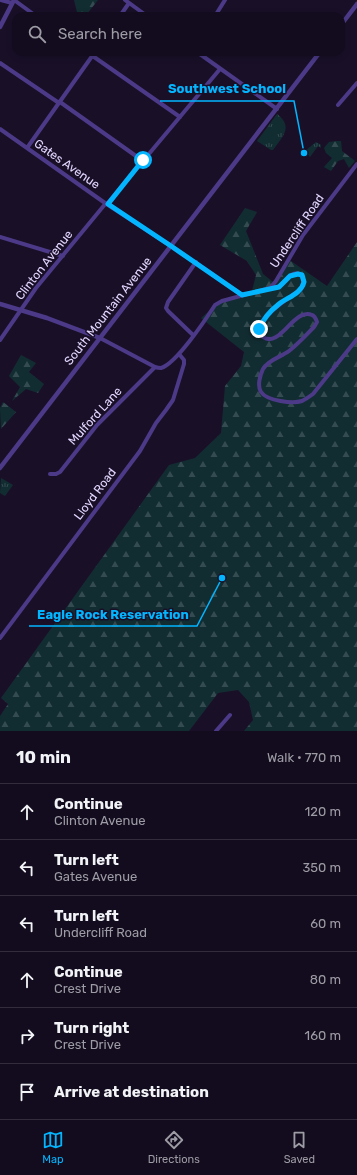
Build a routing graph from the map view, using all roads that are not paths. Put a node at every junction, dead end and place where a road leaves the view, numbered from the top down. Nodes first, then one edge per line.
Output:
1 (1, 0) edge
2 (125, 0) edge
3 (225, 0) edge
4 (13, 1) edge
5 (131, 2) edge
6 (357, 4) edge
7 (30, 12) edge
8 (123, 12) edge
9 (142, 12) edge
10 (218, 12) edge
11 (345, 20) edge
12 (0, 27) edge
13 (93, 56) edge
14 (97, 56) edge
15 (202, 56) edge
16 (317, 56) edge
17 (0, 63) edge
18 (220, 69) junction
19 (357, 83) edge
20 (59, 103) junction
21 (338, 105) dead end
22 (277, 109) junction
23 (180, 117) junction
24 (0, 129) edge
25 (28, 148) junction
26 (143, 160) junction
27 (357, 164) edge
28 (107, 204) junction
29 (0, 237) edge
30 (171, 246) junction
31 (63, 256) junction
32 (196, 262) junction
33 (270, 288) junction
34 (242, 295) junction
35 (0, 304) edge
36 (21, 310) junction
37 (193, 335) junction
38 (100, 338) junction
39 (357, 339) edge
40 (0, 340) edge
41 (179, 354) junction
42 (155, 367) junction
43 (0, 468) edge
44 (50, 474) dead end
45 (0, 638) edge
46 (230, 715) dead end
47 (216, 731) edge

1 - 4 street
2 - 5 street
3 - 10 street
4 - 7 street
4 - 12 street
5 - 8 street
5 - 9 street
6 - 11 street
13 - 20 street
14 - 23 street
15 - 18 street
16 - 22 street, South Mountain Avenue
17 - 20 street
18 - 22 street
18 - 23 street, Clinton Avenue
19 - 21 street
20 - 25 street
20 - 26 street
22 - 30 street, South Mountain Avenue
23 - 26 street, Clinton Avenue
24 - 25 street, Gates Avenue
25 - 28 street, Gates Avenue
26 - 28 street, Clinton Avenue
27 - 33 street, Undercliff Road
28 - 30 street, Gates Avenue
28 - 31 street, Clinton Avenue
29 - 31 street
30 - 32 street, Gates Avenue
30 - 38 street, South Mountain Avenue
31 - 36 street, Clinton Avenue
32 - 34 street, Gates Avenue
32 - 37 street
33 - 34 street
33 - 39 street
34 - 37 street
35 - 36 street
36 - 38 street
36 - 40 street, Clinton Avenue
37 - 41 street
38 - 42 street
38 - 43 street, South Mountain Avenue
41 - 42 street
41 - 45 street, Lloyd Road
42 - 44 street, Mulford Lane
46 - 47 street

